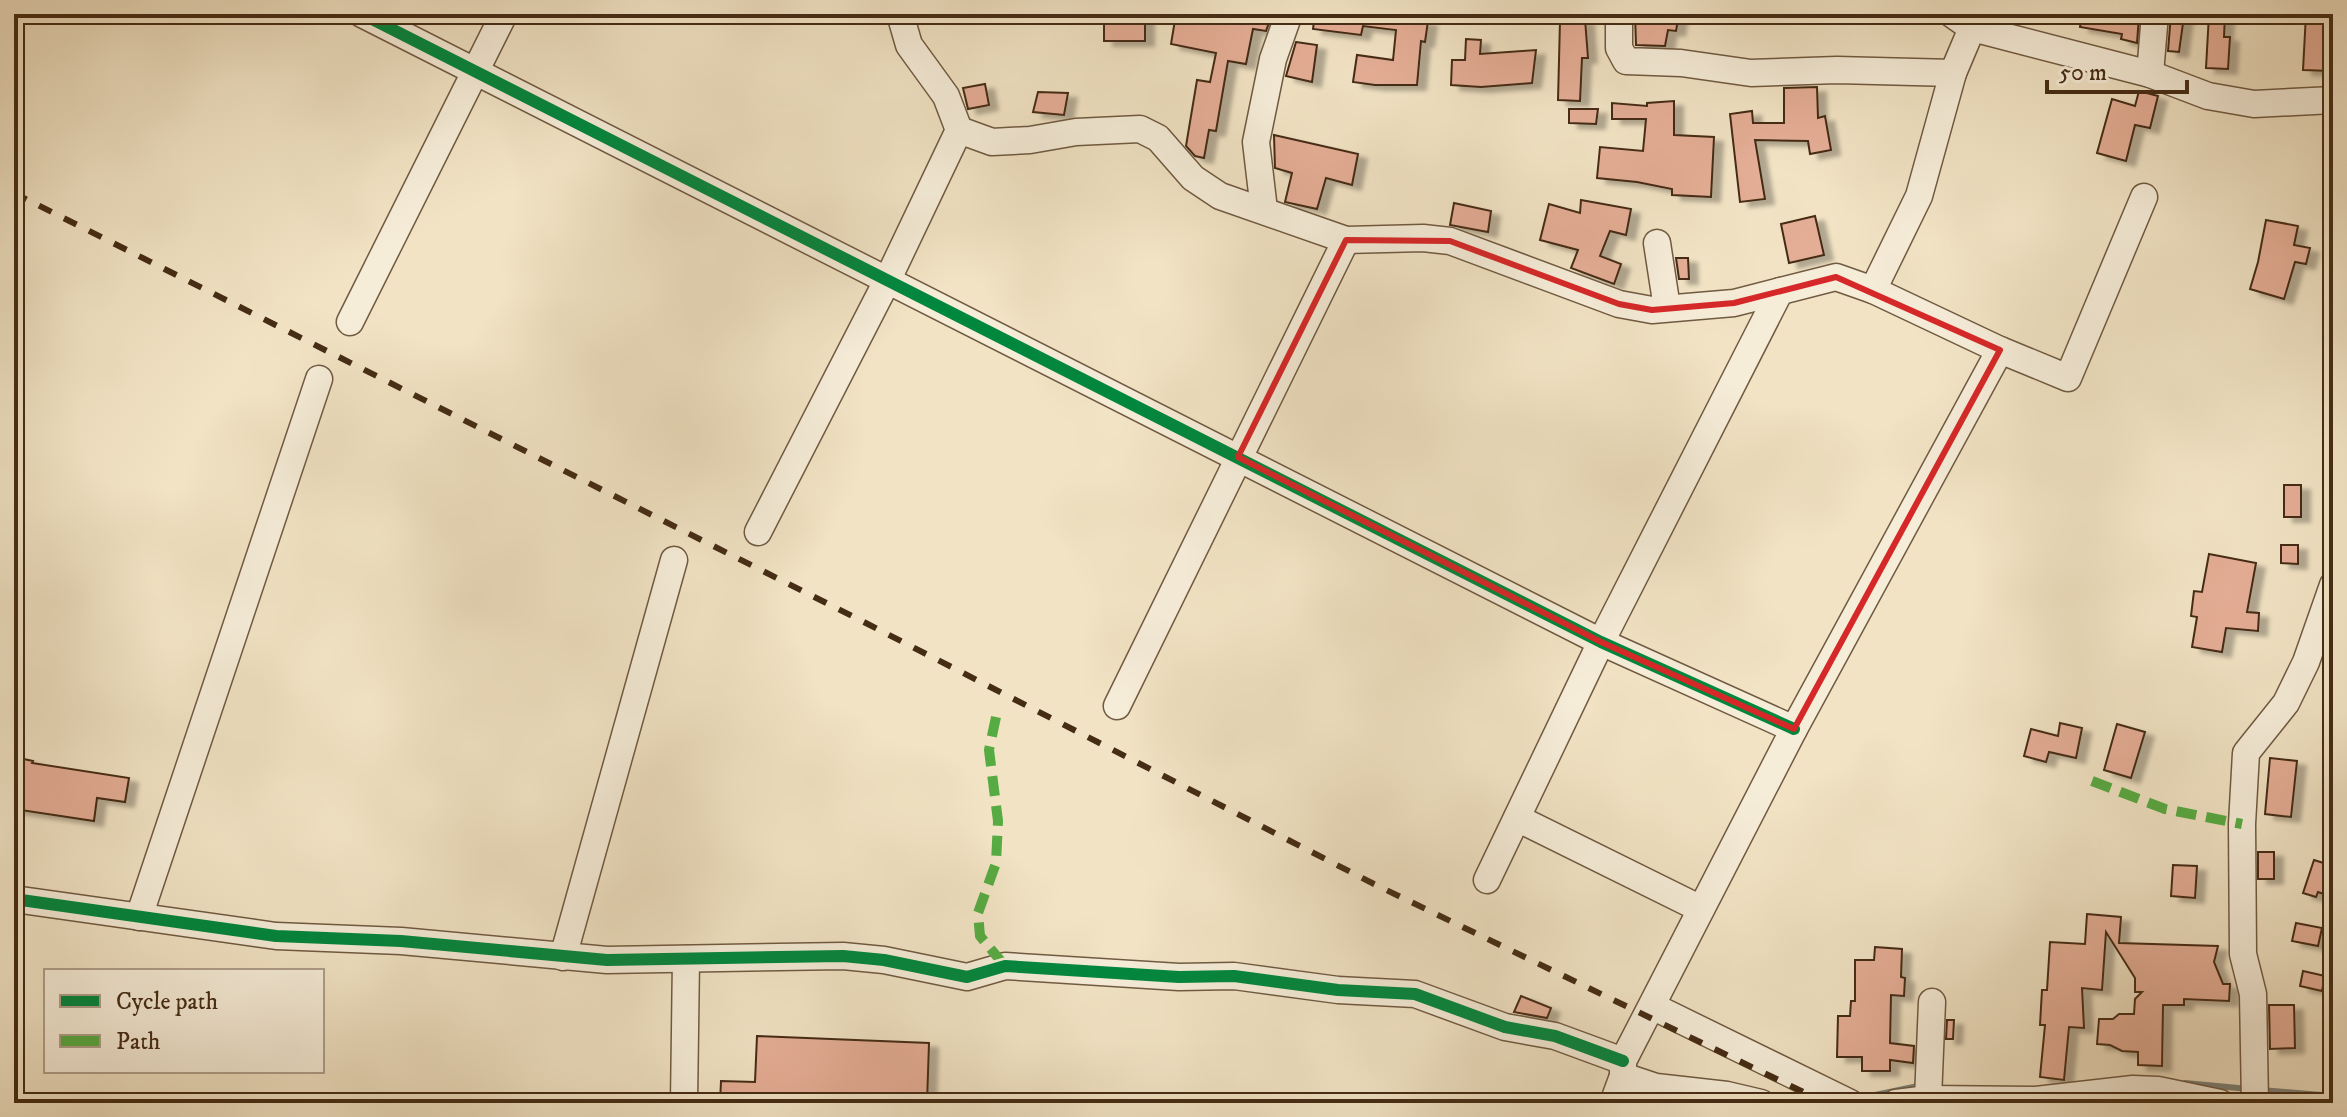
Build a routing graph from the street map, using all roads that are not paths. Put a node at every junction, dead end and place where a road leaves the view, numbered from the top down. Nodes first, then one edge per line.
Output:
1 (362, 14) edge
2 (504, 14) edge
3 (900, 14) edge
4 (1289, 14) edge
5 (1619, 14) edge
6 (2155, 14) edge
7 (1962, 21) edge
8 (476, 71) junction
9 (1953, 73) junction
10 (2150, 74) junction
11 (2333, 100) edge
12 (959, 130) junction
13 (2144, 197) dead end
14 (1264, 210) junction
15 (1346, 240) junction
16 (1657, 243) dead end
17 (888, 279) junction
18 (1873, 290) junction
19 (1780, 291) junction
20 (1667, 308) junction
21 (350, 322) dead end
22 (2000, 350) junction
23 (319, 379) dead end
24 (1238, 457) junction
25 (758, 532) dead end
26 (674, 560) dead end
27 (2333, 585) edge
28 (1601, 642) junction
29 (1117, 706) dead end
30 (1794, 729) junction
31 (1517, 818) junction
32 (1487, 880) dead end
33 (14, 899) edge
34 (1701, 909) junction
35 (139, 917) junction
36 (563, 957) junction
37 (686, 959) junction
38 (1932, 1002) dead end
39 (1652, 1006) junction
40 (1623, 1068) junction
41 (1928, 1099) junction
42 (2184, 1100) edge
43 (684, 1103) edge
44 (1613, 1103) edge
45 (1761, 1103) edge
46 (1850, 1103) edge
47 (1896, 1103) edge
48 (2220, 1103) edge
49 (2255, 1103) edge

1 - 8 street
2 - 8 street
3 - 12 street
4 - 14 street
5 - 9 street
6 - 10 street
7 - 9 street
7 - 10 street
8 - 17 street
8 - 21 street
9 - 18 street
10 - 11 street
12 - 14 street
12 - 17 street
13 - 22 street
14 - 15 street
15 - 20 street
15 - 24 street
16 - 20 street
17 - 24 street
17 - 25 street
18 - 19 street
18 - 22 street
19 - 20 street
19 - 28 street
22 - 30 street
23 - 35 street
24 - 28 street
24 - 29 street
26 - 36 street
27 - 49 street
28 - 30 street
28 - 31 street
30 - 34 street
31 - 32 street
31 - 34 street
33 - 35 street
34 - 39 street
35 - 36 street
36 - 37 street
37 - 40 street
37 - 43 street
38 - 41 street
39 - 40 street
39 - 46 street
40 - 44 street
40 - 45 street
41 - 42 street
41 - 47 street
42 - 48 street

